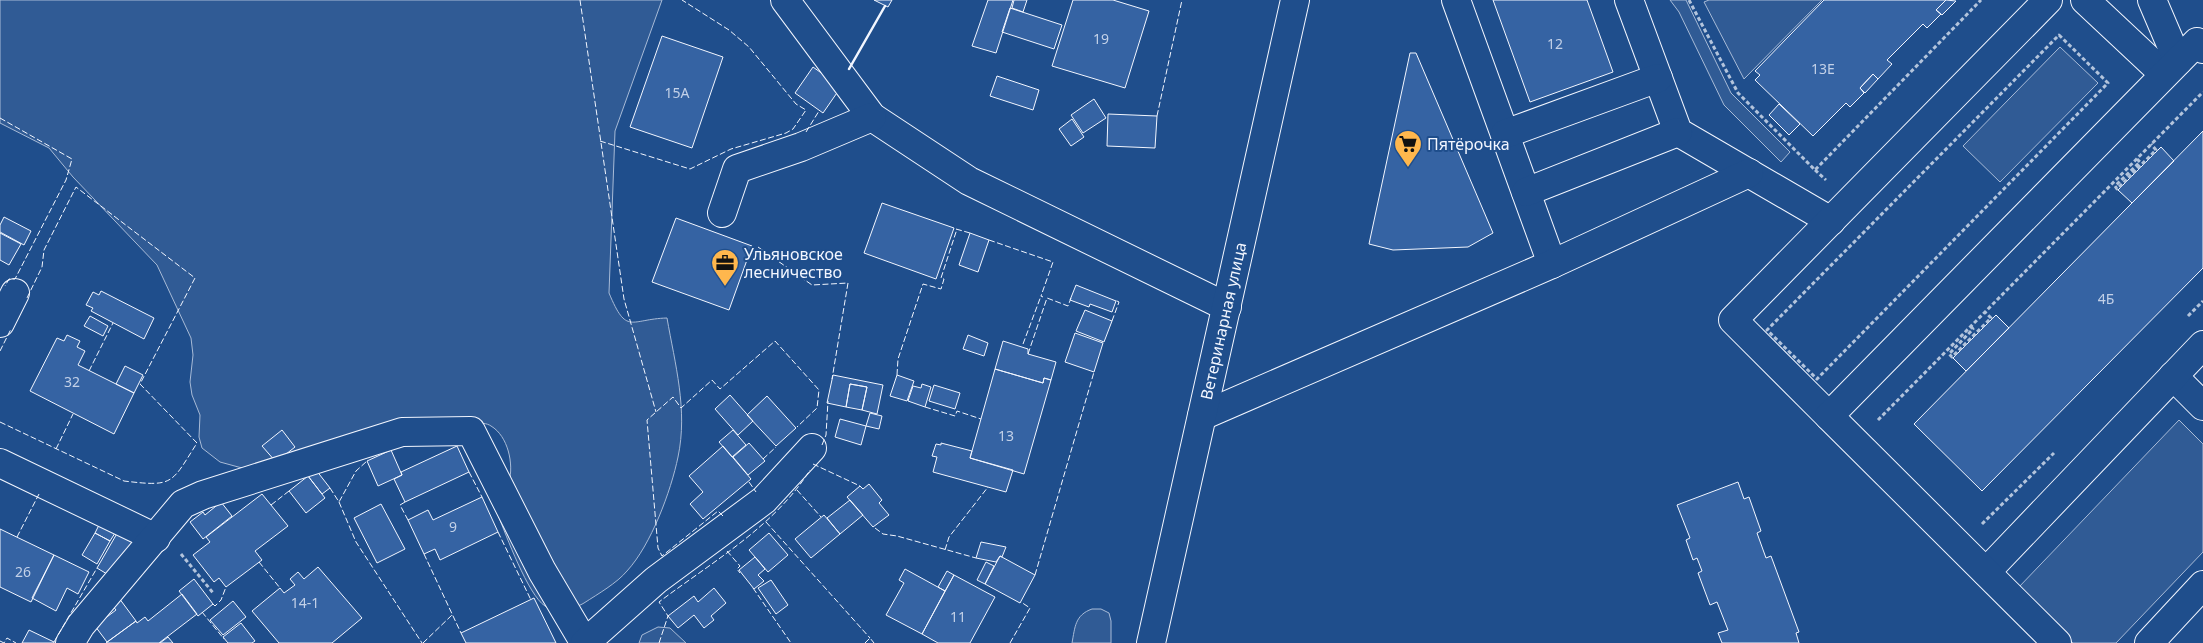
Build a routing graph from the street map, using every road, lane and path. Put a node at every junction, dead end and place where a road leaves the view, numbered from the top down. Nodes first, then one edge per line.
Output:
1 (785, 0) edge
2 (1295, 0) edge
3 (1456, 0) edge
4 (1629, 0) edge
5 (1689, 0) edge
6 (1981, 0) edge
7 (2048, 0) edge
8 (2085, 0) edge
9 (2152, 0) edge
10 (2059, 34) joint
11 (2189, 52) edge
12 (1658, 78) junction
13 (2203, 92) edge
14 (872, 117) junction
15 (1678, 132) junction
16 (1505, 134) junction
17 (2150, 144) junction
18 (2137, 159) junction
19 (1749, 173) junction
20 (1526, 192) junction
21 (722, 213) dead end
22 (1831, 221) junction
23 (1552, 264) junction
24 (15, 293) dead end
25 (2203, 300) edge
26 (1227, 307) junction
27 (1985, 312) junction
28 (2182, 322) dead end
29 (0, 323) edge
30 (1971, 326) junction
31 (2203, 345) edge
32 (2173, 376) junction
33 (2203, 406) edge
34 (1202, 416) junction
35 (1829, 416) junction
36 (1876, 422) dead end
37 (812, 448) dead end
38 (2057, 449) dead end
39 (0, 464) edge
40 (1978, 528) dead end
41 (159, 534) junction
42 (1986, 572) junction
43 (2203, 585) edge
44 (214, 594) dead end
45 (584, 642) edge
46 (70, 643) edge
47 (1151, 643) edge
48 (2057, 643) edge
49 (2149, 643) edge

1 - 14 street
2 - 26 street, Ветеринарная улица
3 - 16 street
4 - 12 street
5 - 6 path
7 - 22 street
8 - 11 street
9 - 11 street
10 - 10 path
11 - 35 street
12 - 15 street
12 - 16 street
13 - 17 path
14 - 21 street
14 - 26 street
15 - 19 street
15 - 20 street
16 - 20 street
17 - 18 path
17 - 18 path
18 - 27 path
19 - 22 street
19 - 23 street
20 - 23 street
22 - 35 street
23 - 34 street
24 - 29 street
25 - 28 path
26 - 34 street, Ветеринарная улица
27 - 30 path
27 - 30 path
30 - 36 path
31 - 32 street
32 - 33 street
32 - 42 street
34 - 47 street, Ветеринарная улица
35 - 42 street
37 - 45 street
38 - 40 path
39 - 41 street
41 - 44 path
41 - 45 street
41 - 46 street
42 - 48 street
43 - 49 street

